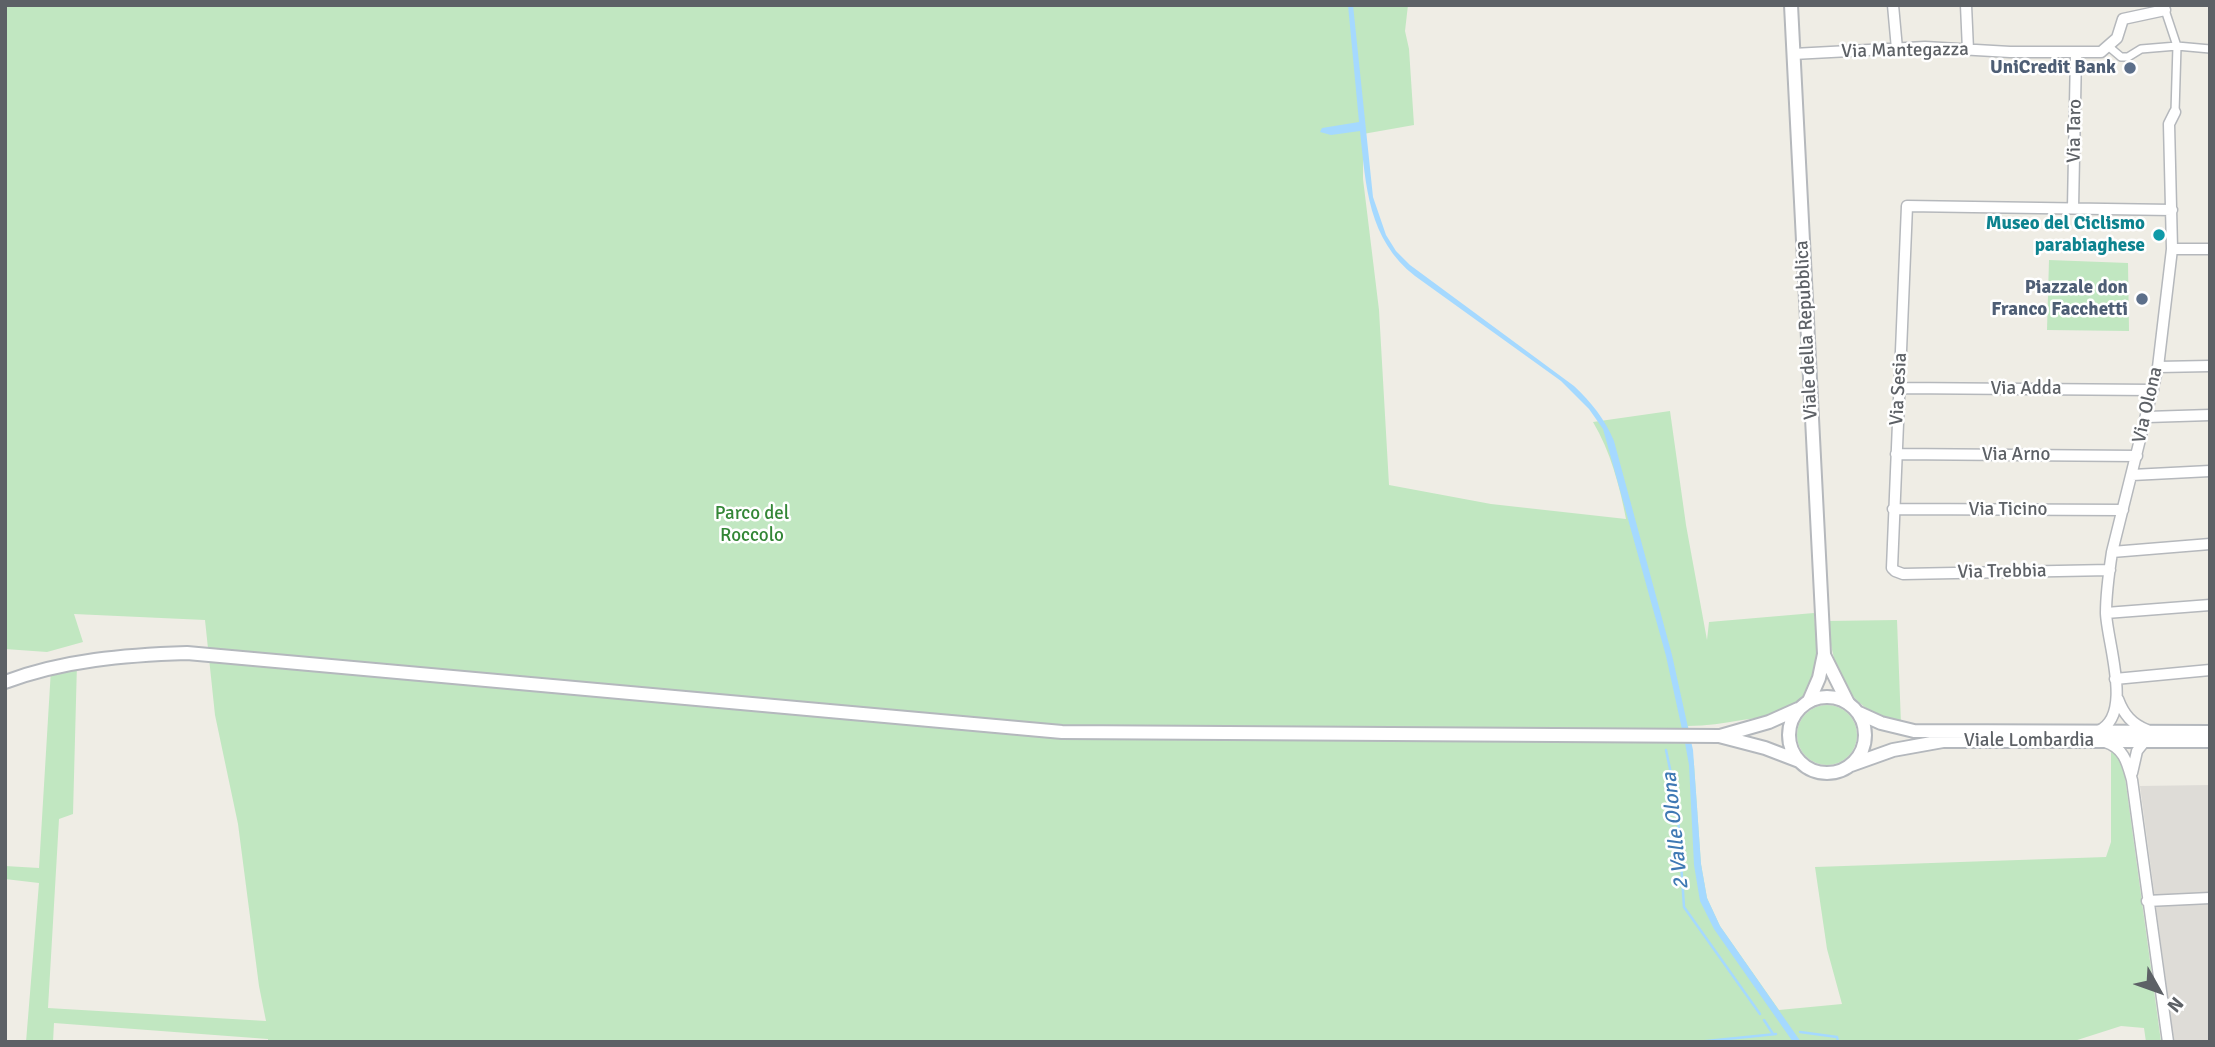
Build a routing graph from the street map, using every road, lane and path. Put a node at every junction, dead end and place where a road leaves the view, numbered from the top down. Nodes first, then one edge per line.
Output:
1 (1791, 5) edge
2 (1894, 5) edge
3 (1966, 5) edge
4 (2164, 7) edge
5 (2108, 46) junction
6 (2177, 46) junction
7 (1897, 49) junction
8 (2210, 49) edge
9 (1968, 50) junction
10 (2076, 53) junction
11 (1793, 54) junction
12 (2175, 112) joint
13 (2073, 208) junction
14 (2172, 210) junction
15 (2172, 249) junction
16 (2210, 249) edge
17 (2210, 366) edge
18 (2158, 367) junction
19 (1899, 388) junction
20 (2153, 390) junction
21 (2210, 415) edge
22 (2147, 417) junction
23 (1896, 454) junction
24 (2137, 456) junction
25 (2210, 471) edge
26 (2132, 475) junction
27 (1893, 509) junction
28 (2123, 510) junction
29 (2210, 544) edge
30 (2112, 552) junction
31 (2110, 570) junction
32 (1895, 571) joint
33 (2210, 604) edge
34 (2106, 613) junction
35 (1824, 654) junction
36 (2210, 670) edge
37 (2115, 679) junction
38 (5, 682) edge
39 (2117, 695) junction
40 (1848, 703) junction
41 (1804, 705) junction
42 (1858, 713) junction
43 (2210, 732) edge
44 (1719, 736) junction
45 (2099, 736) junction
46 (2149, 736) junction
47 (2210, 741) edge
48 (1798, 761) junction
49 (1851, 765) junction
50 (2132, 780) junction
51 (2210, 898) edge
52 (2147, 901) junction
53 (2168, 1042) edge

1 - 11 main road, Viale della Repubblica
2 - 7 street
3 - 9 street
4 - 5 street
4 - 6 street
5 - 6 street
5 - 10 street, Via Mantegazza
6 - 8 street
6 - 12 street
7 - 9 street, Via Mantegazza
7 - 11 street, Via Mantegazza
9 - 10 street, Via Mantegazza
10 - 13 street, Via Taro
11 - 35 main road, Viale della Repubblica
12 - 14 street, Via Olona
13 - 14 street
13 - 19 street, Via Sesia
14 - 15 street, Via Olona
15 - 16 street
15 - 18 street, Via Olona
17 - 18 street
18 - 20 street, Via Olona
19 - 20 street, Via Adda
19 - 23 street, Via Sesia
20 - 22 street, Via Olona
21 - 22 street
22 - 24 street, Via Olona
23 - 24 street, Via Arno
23 - 27 street, Via Sesia
24 - 26 street, Via Olona
25 - 26 street
26 - 28 street, Via Olona
27 - 28 street, Via Ticino
27 - 32 street, Via Sesia
28 - 30 street, Via Olona
29 - 30 street
30 - 31 street, Via Olona
31 - 32 street, Via Trebbia
31 - 34 street, Via Olona
33 - 34 street
34 - 37 street, Via Olona
35 - 40 main road
35 - 41 main road
36 - 37 street
37 - 39 street, Via Olona
38 - 44 main road
39 - 45 street, Via Olona
39 - 46 street, Via Olona
40 - 41 main road
40 - 42 main road
41 - 44 main road
41 - 48 main road
42 - 45 main road, Viale Lombardia
42 - 49 main road
43 - 46 main road, Viale Lombardia
44 - 48 main road
45 - 46 main road, Viale Lombardia
45 - 49 main road, Viale Lombardia
45 - 50 street
46 - 47 main road, Viale Lombardia
46 - 50 street
48 - 49 main road
50 - 52 street
51 - 52 street
52 - 53 street

